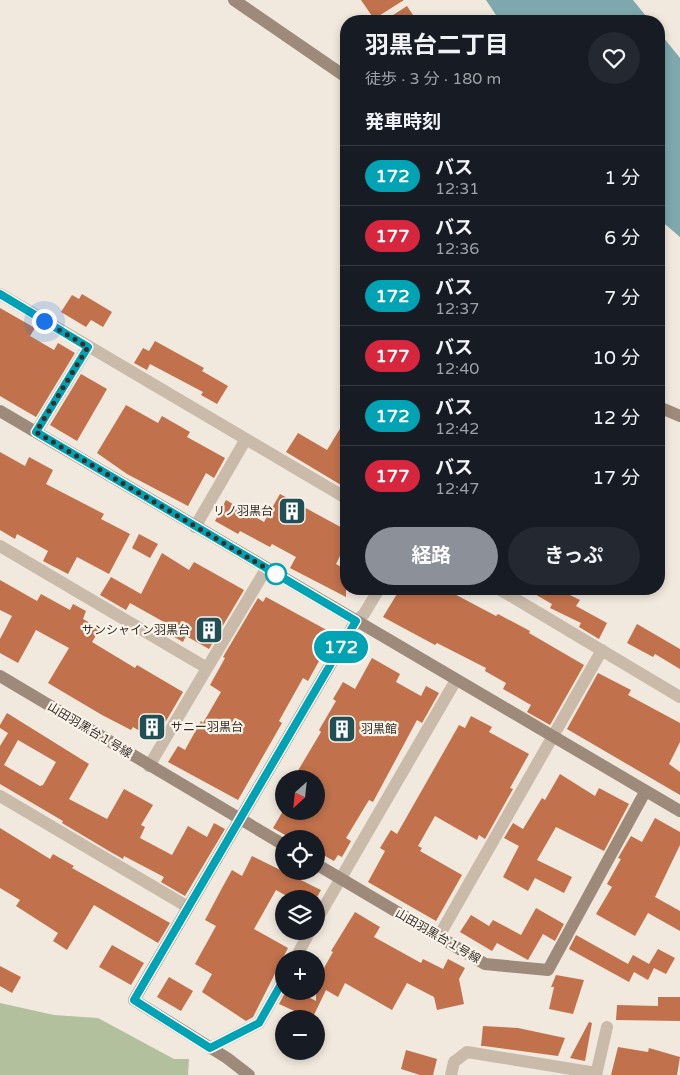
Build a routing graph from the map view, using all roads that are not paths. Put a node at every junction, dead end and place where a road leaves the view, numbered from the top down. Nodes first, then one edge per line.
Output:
1 (234, 0) edge
2 (340, 73) edge
3 (0, 294) edge
4 (88, 347) junction
5 (665, 410) edge
6 (0, 411) edge
7 (680, 416) edge
8 (36, 432) junction
9 (246, 439) junction
10 (340, 494) edge
11 (195, 527) junction
12 (0, 546) edge
13 (266, 569) junction
14 (375, 595) edge
15 (509, 595) edge
16 (356, 621) junction
17 (602, 650) junction
18 (207, 668) junction
19 (2, 680) edge
20 (456, 680) junction
21 (680, 697) edge
22 (553, 737) junction
23 (149, 766) junction
24 (645, 792) junction
25 (0, 796) edge
26 (680, 811) edge
27 (240, 818) junction
28 (275, 839) edge
29 (325, 869) edge
30 (340, 878) junction
31 (325, 905) edge
32 (188, 907) junction
33 (439, 936) junction
34 (275, 995) edge
35 (607, 1027) dead end
36 (210, 1048) junction
37 (596, 1074) edge
38 (249, 1075) edge
39 (451, 1075) edge

1 - 2 street
3 - 4 street
4 - 8 street
4 - 9 street
5 - 7 street
6 - 8 street
8 - 11 street
9 - 10 street
9 - 11 street
11 - 13 street
12 - 18 street
13 - 16 street
13 - 18 street
14 - 16 street
15 - 17 street
16 - 20 street
16 - 27 street
17 - 21 street
17 - 22 street
18 - 23 street
19 - 23 street, 山田羽黒台１号線
20 - 22 street
20 - 30 street
22 - 24 street
22 - 33 street
23 - 27 street, 山田羽黒台１号線
24 - 26 street
24 - 33 street, 山田羽黒台１号線
25 - 32 street
27 - 28 street, 山田羽黒台１号線
27 - 32 street
29 - 30 street, 山田羽黒台１号線
30 - 31 street
30 - 33 street, 山田羽黒台１号線
32 - 36 street
34 - 36 street
35 - 37 street
36 - 38 street
37 - 39 street

